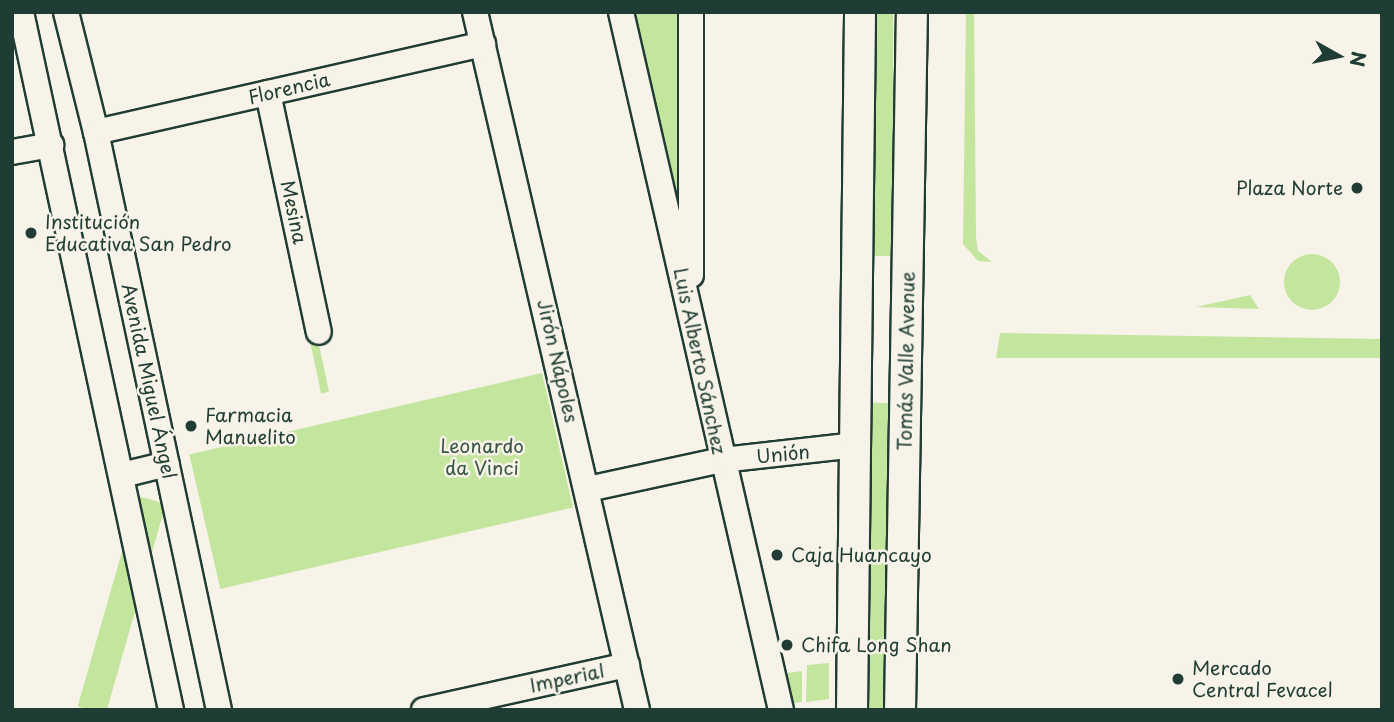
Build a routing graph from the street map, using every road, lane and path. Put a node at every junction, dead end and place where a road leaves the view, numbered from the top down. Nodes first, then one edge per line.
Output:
1 (20, 12) edge
2 (66, 12) edge
3 (475, 12) edge
4 (621, 12) edge
5 (691, 12) edge
6 (860, 12) edge
7 (912, 12) edge
8 (482, 44) junction
9 (268, 93) junction
10 (96, 132) junction
11 (51, 145) junction
12 (12, 152) edge
13 (687, 300) junction
14 (318, 332) dead end
15 (855, 445) junction
16 (722, 460) junction
17 (167, 464) junction
18 (122, 475) junction
19 (588, 489) junction
20 (628, 665) junction
21 (171, 710) edge
22 (219, 710) edge
23 (424, 710) edge
24 (638, 710) edge
25 (781, 710) edge
26 (852, 710) edge
27 (900, 710) edge

1 - 11 street
2 - 10 street, Avenida Miguel Ángel
3 - 8 street, Jirón Nápoles
4 - 13 street, Luis Alberto Sánchez
5 - 13 street
6 - 15 main road
7 - 27 main road, Tomás Valle Avenue
8 - 9 street, Florencia
8 - 19 street, Jirón Nápoles
9 - 10 street, Florencia
9 - 14 street, Mesina
10 - 17 street, Avenida Miguel Ángel
11 - 12 street
11 - 18 street
13 - 16 street, Luis Alberto Sánchez
15 - 16 street, Unión
15 - 26 main road
16 - 19 street, Unión
16 - 25 street, Luis Alberto Sánchez
17 - 18 street
17 - 22 street, Avenida Miguel Ángel
18 - 21 street
19 - 20 street, Jirón Nápoles
20 - 23 street, Imperial
20 - 24 street, Jirón Nápoles

